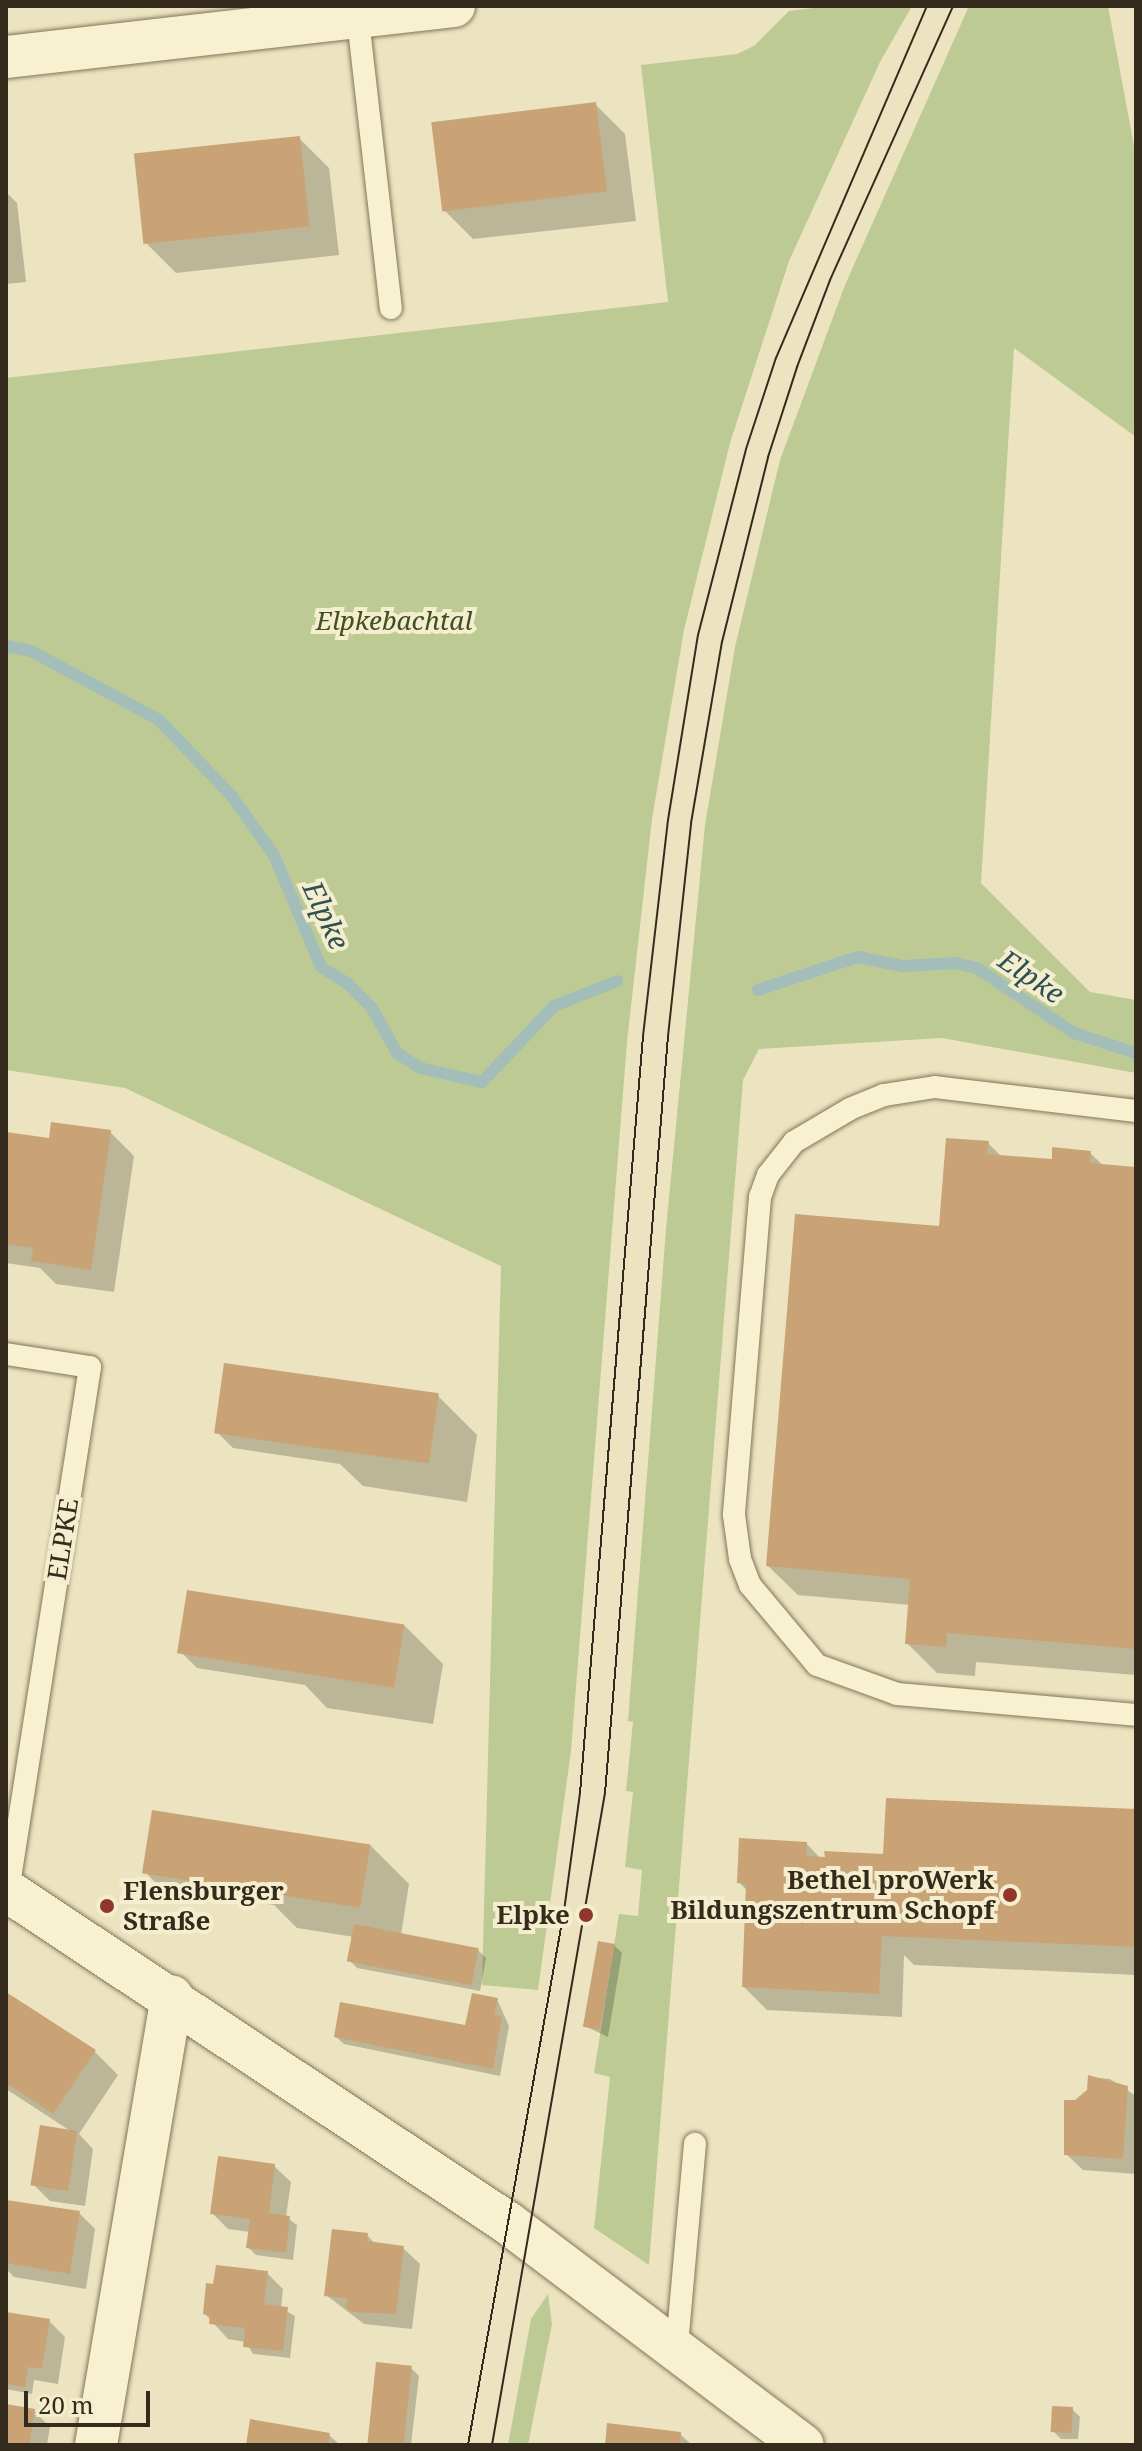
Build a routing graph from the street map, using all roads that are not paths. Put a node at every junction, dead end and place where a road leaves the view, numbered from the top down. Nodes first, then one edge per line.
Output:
1 (454, 6) edge
2 (357, 11) edge
3 (6, 57) edge
4 (391, 308) dead end
5 (1136, 1111) edge
6 (6, 1354) edge
7 (1136, 1715) edge
8 (7, 1890) edge
9 (172, 1996) junction
10 (695, 2144) dead end
11 (677, 2345) junction
12 (96, 2445) edge
13 (803, 2445) edge

1 - 2 street
2 - 3 street
2 - 4 lane
5 - 7 lane
6 - 8 lane, ELPKE
8 - 9 street, ELPKE
9 - 11 street, ELPKE
9 - 12 street
10 - 11 lane
11 - 13 street, ELPKE

